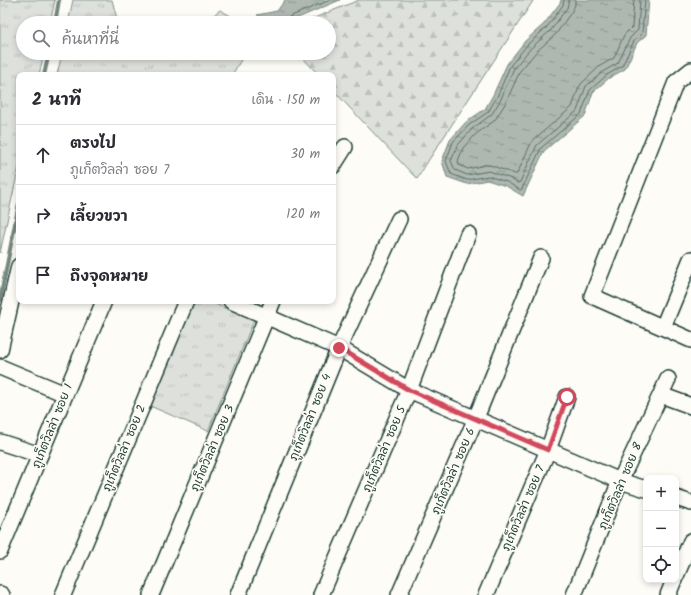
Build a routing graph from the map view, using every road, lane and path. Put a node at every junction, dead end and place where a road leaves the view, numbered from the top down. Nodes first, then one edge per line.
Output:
1 (691, 70) edge
2 (345, 147) dead end
3 (336, 161) edge
4 (399, 220) dead end
5 (468, 234) dead end
6 (541, 258) dead end
7 (691, 259) edge
8 (16, 279) edge
9 (103, 304) edge
10 (185, 304) edge
11 (238, 304) edge
12 (272, 304) edge
13 (267, 316) junction
14 (663, 327) junction
15 (691, 340) edge
16 (339, 348) junction
17 (0, 350) edge
18 (0, 367) edge
19 (668, 379) dead end
20 (409, 390) junction
21 (65, 394) junction
22 (660, 395) junction
23 (567, 397) dead end
24 (691, 406) edge
25 (476, 418) junction
26 (0, 442) edge
27 (548, 450) junction
28 (40, 455) junction
29 (620, 481) junction
30 (643, 488) edge
31 (679, 499) edge
32 (691, 503) edge
33 (6, 519) edge
34 (691, 541) edge
35 (0, 552) edge
36 (679, 569) edge
37 (673, 583) edge
38 (63, 595) edge
39 (151, 595) edge
40 (238, 595) edge
41 (321, 595) edge
42 (399, 595) edge
43 (486, 595) edge
44 (574, 595) edge
45 (668, 595) edge

1 - 14 street
2 - 3 street
4 - 16 street, ภูเก็ตวิลล่า ซอย 4
5 - 20 street, ภูเก็ตวิลล่า ซอย 5
6 - 25 street, ภูเก็ตวิลล่า ซอย 6
7 - 14 street
8 - 17 street
9 - 21 street, ภูเก็ตวิลล่า ซอย 1
10 - 38 street, ภูเก็ตวิลล่า ซอย 2
11 - 13 street
12 - 13 street, ภูเก็ตวิลล่า ซอย 3
13 - 16 street
13 - 39 street, ภูเก็ตวิลล่า ซอย 3
14 - 15 street
16 - 20 street
16 - 40 street, ภูเก็ตวิลล่า ซอย 4
18 - 21 street
19 - 22 street, ภูเก็ตวิลล่า ซอย 8
20 - 25 street
20 - 41 street, ภูเก็ตวิลล่า ซอย 5
21 - 28 street, ภูเก็ตวิลล่า ซอย 1
22 - 24 street
22 - 29 street, ภูเก็ตวิลล่า ซอย 8
23 - 27 street, ภูเก็ตวิลล่า ซอย 7
25 - 27 street
25 - 42 street, ภูเก็ตวิลล่า ซอย 6
26 - 28 street
27 - 29 street
27 - 43 street, ภูเก็ตวิลล่า ซอย 7
28 - 33 street, ภูเก็ตวิลล่า ซอย 1
29 - 30 street
29 - 44 street, ภูเก็ตวิลล่า ซอย 8
31 - 32 street
33 - 35 street, ภูเก็ตวิลล่า ซอย 1
34 - 36 street
37 - 45 street

